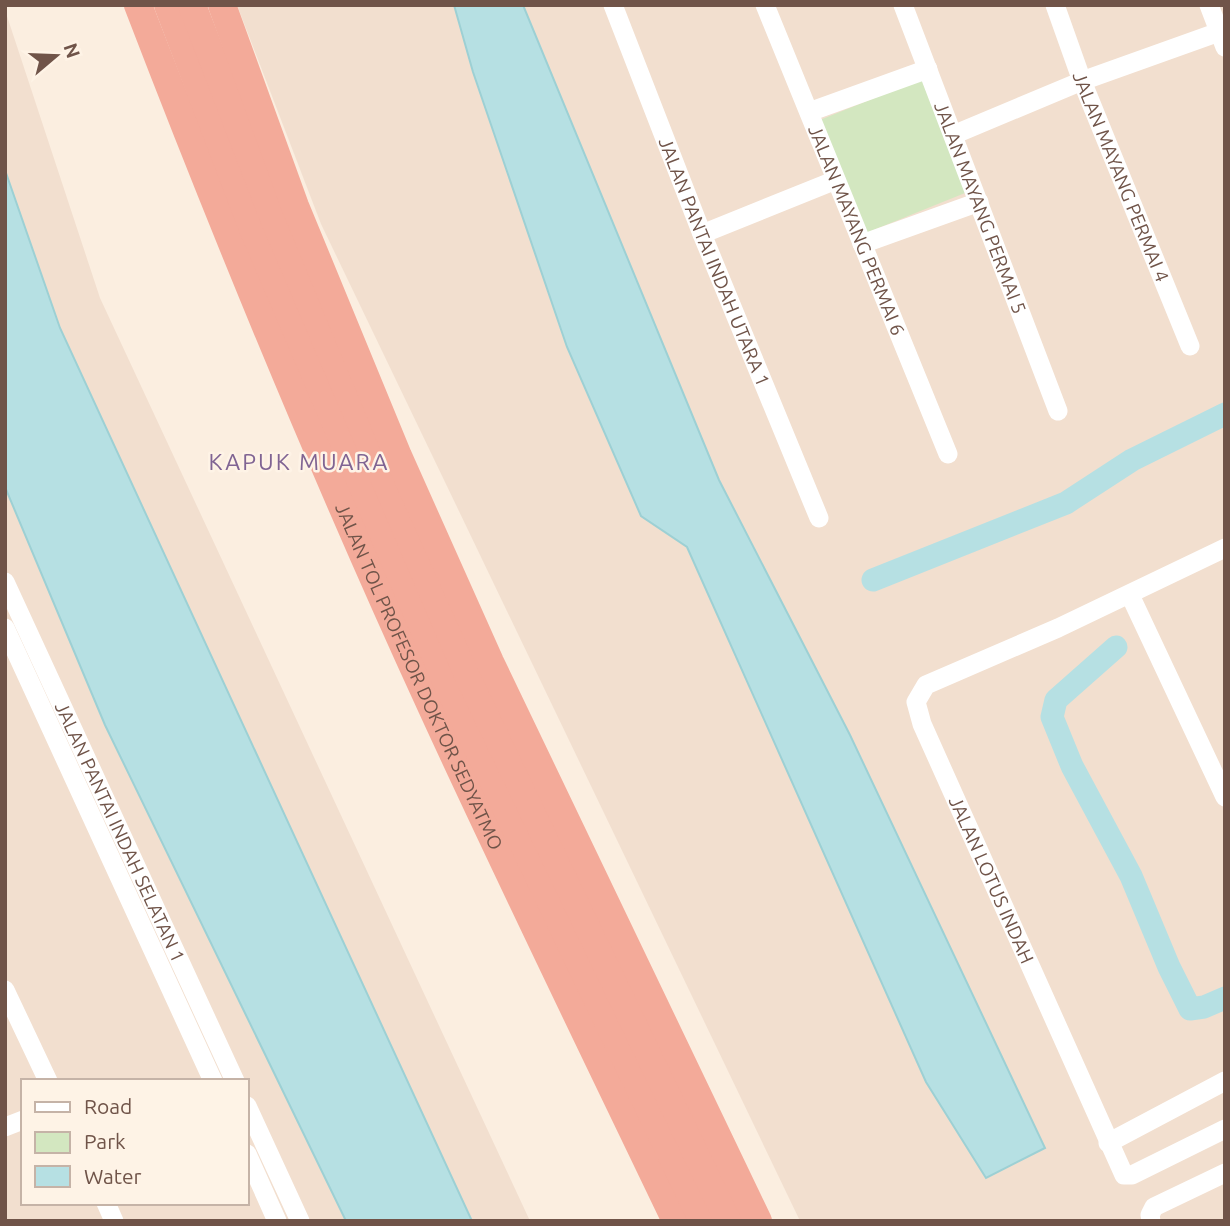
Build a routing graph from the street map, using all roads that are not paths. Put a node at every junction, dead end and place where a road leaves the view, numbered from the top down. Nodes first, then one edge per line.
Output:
1 (138, 5) edge
2 (167, 5) edge
3 (192, 5) edge
4 (222, 5) edge
5 (613, 5) edge
6 (765, 5) edge
7 (903, 5) edge
8 (1055, 5) edge
9 (1209, 5) edge
10 (1222, 40) edge
11 (928, 69) junction
12 (1082, 81) junction
13 (809, 112) junction
14 (953, 135) junction
15 (836, 180) junction
16 (979, 202) junction
17 (702, 234) junction
18 (862, 244) junction
19 (1190, 346) dead end
20 (1058, 411) dead end
21 (948, 454) dead end
22 (819, 518) dead end
23 (1225, 548) edge
24 (5, 582) edge
25 (1130, 595) junction
26 (10, 622) edge
27 (1225, 797) edge
28 (5, 990) edge
29 (47, 1079) edge
30 (212, 1079) edge
31 (234, 1079) edge
32 (1225, 1081) edge
33 (248, 1107) edge
34 (1225, 1129) edge
35 (1108, 1143) junction
36 (248, 1156) edge
37 (1225, 1173) edge
38 (107, 1205) edge
39 (1151, 1216) edge
40 (114, 1221) edge
41 (277, 1221) edge
42 (300, 1221) edge
43 (676, 1221) edge
44 (703, 1221) edge
45 (729, 1221) edge
46 (758, 1221) edge

1 - 43 highway, JALAN TOL PROFESOR DOKTOR SEDYATMO
2 - 44 highway, JALAN TOL PROFESOR DOKTOR SEDYATMO
3 - 45 highway
4 - 46 highway
5 - 17 street, JALAN PANTAI INDAH UTARA 1
6 - 13 street, JALAN MAYANG PERMAI 6
7 - 11 street, JALAN MAYANG PERMAI 5
8 - 12 street, JALAN MAYANG PERMAI 4
9 - 10 street
10 - 12 street
11 - 13 street
11 - 14 street, JALAN MAYANG PERMAI 5
12 - 14 street
12 - 19 street, JALAN MAYANG PERMAI 4
13 - 15 street, JALAN MAYANG PERMAI 6
14 - 16 street, JALAN MAYANG PERMAI 5
15 - 17 street
15 - 18 street, JALAN MAYANG PERMAI 6
16 - 18 street
16 - 20 street, JALAN MAYANG PERMAI 5
17 - 22 street, JALAN PANTAI INDAH UTARA 1
18 - 21 street, JALAN MAYANG PERMAI 6
23 - 25 street, JALAN LOTUS INDAH
24 - 26 street, JALAN PANTAI INDAH SELATAN 1
25 - 27 street
25 - 35 street, JALAN LOTUS INDAH
26 - 30 street, JALAN PANTAI INDAH SELATAN 1
26 - 31 street, JALAN PANTAI INDAH SELATAN 1
28 - 29 street
32 - 35 street
33 - 42 street
34 - 35 street, JALAN LOTUS INDAH
36 - 41 street
37 - 39 street
38 - 40 street

